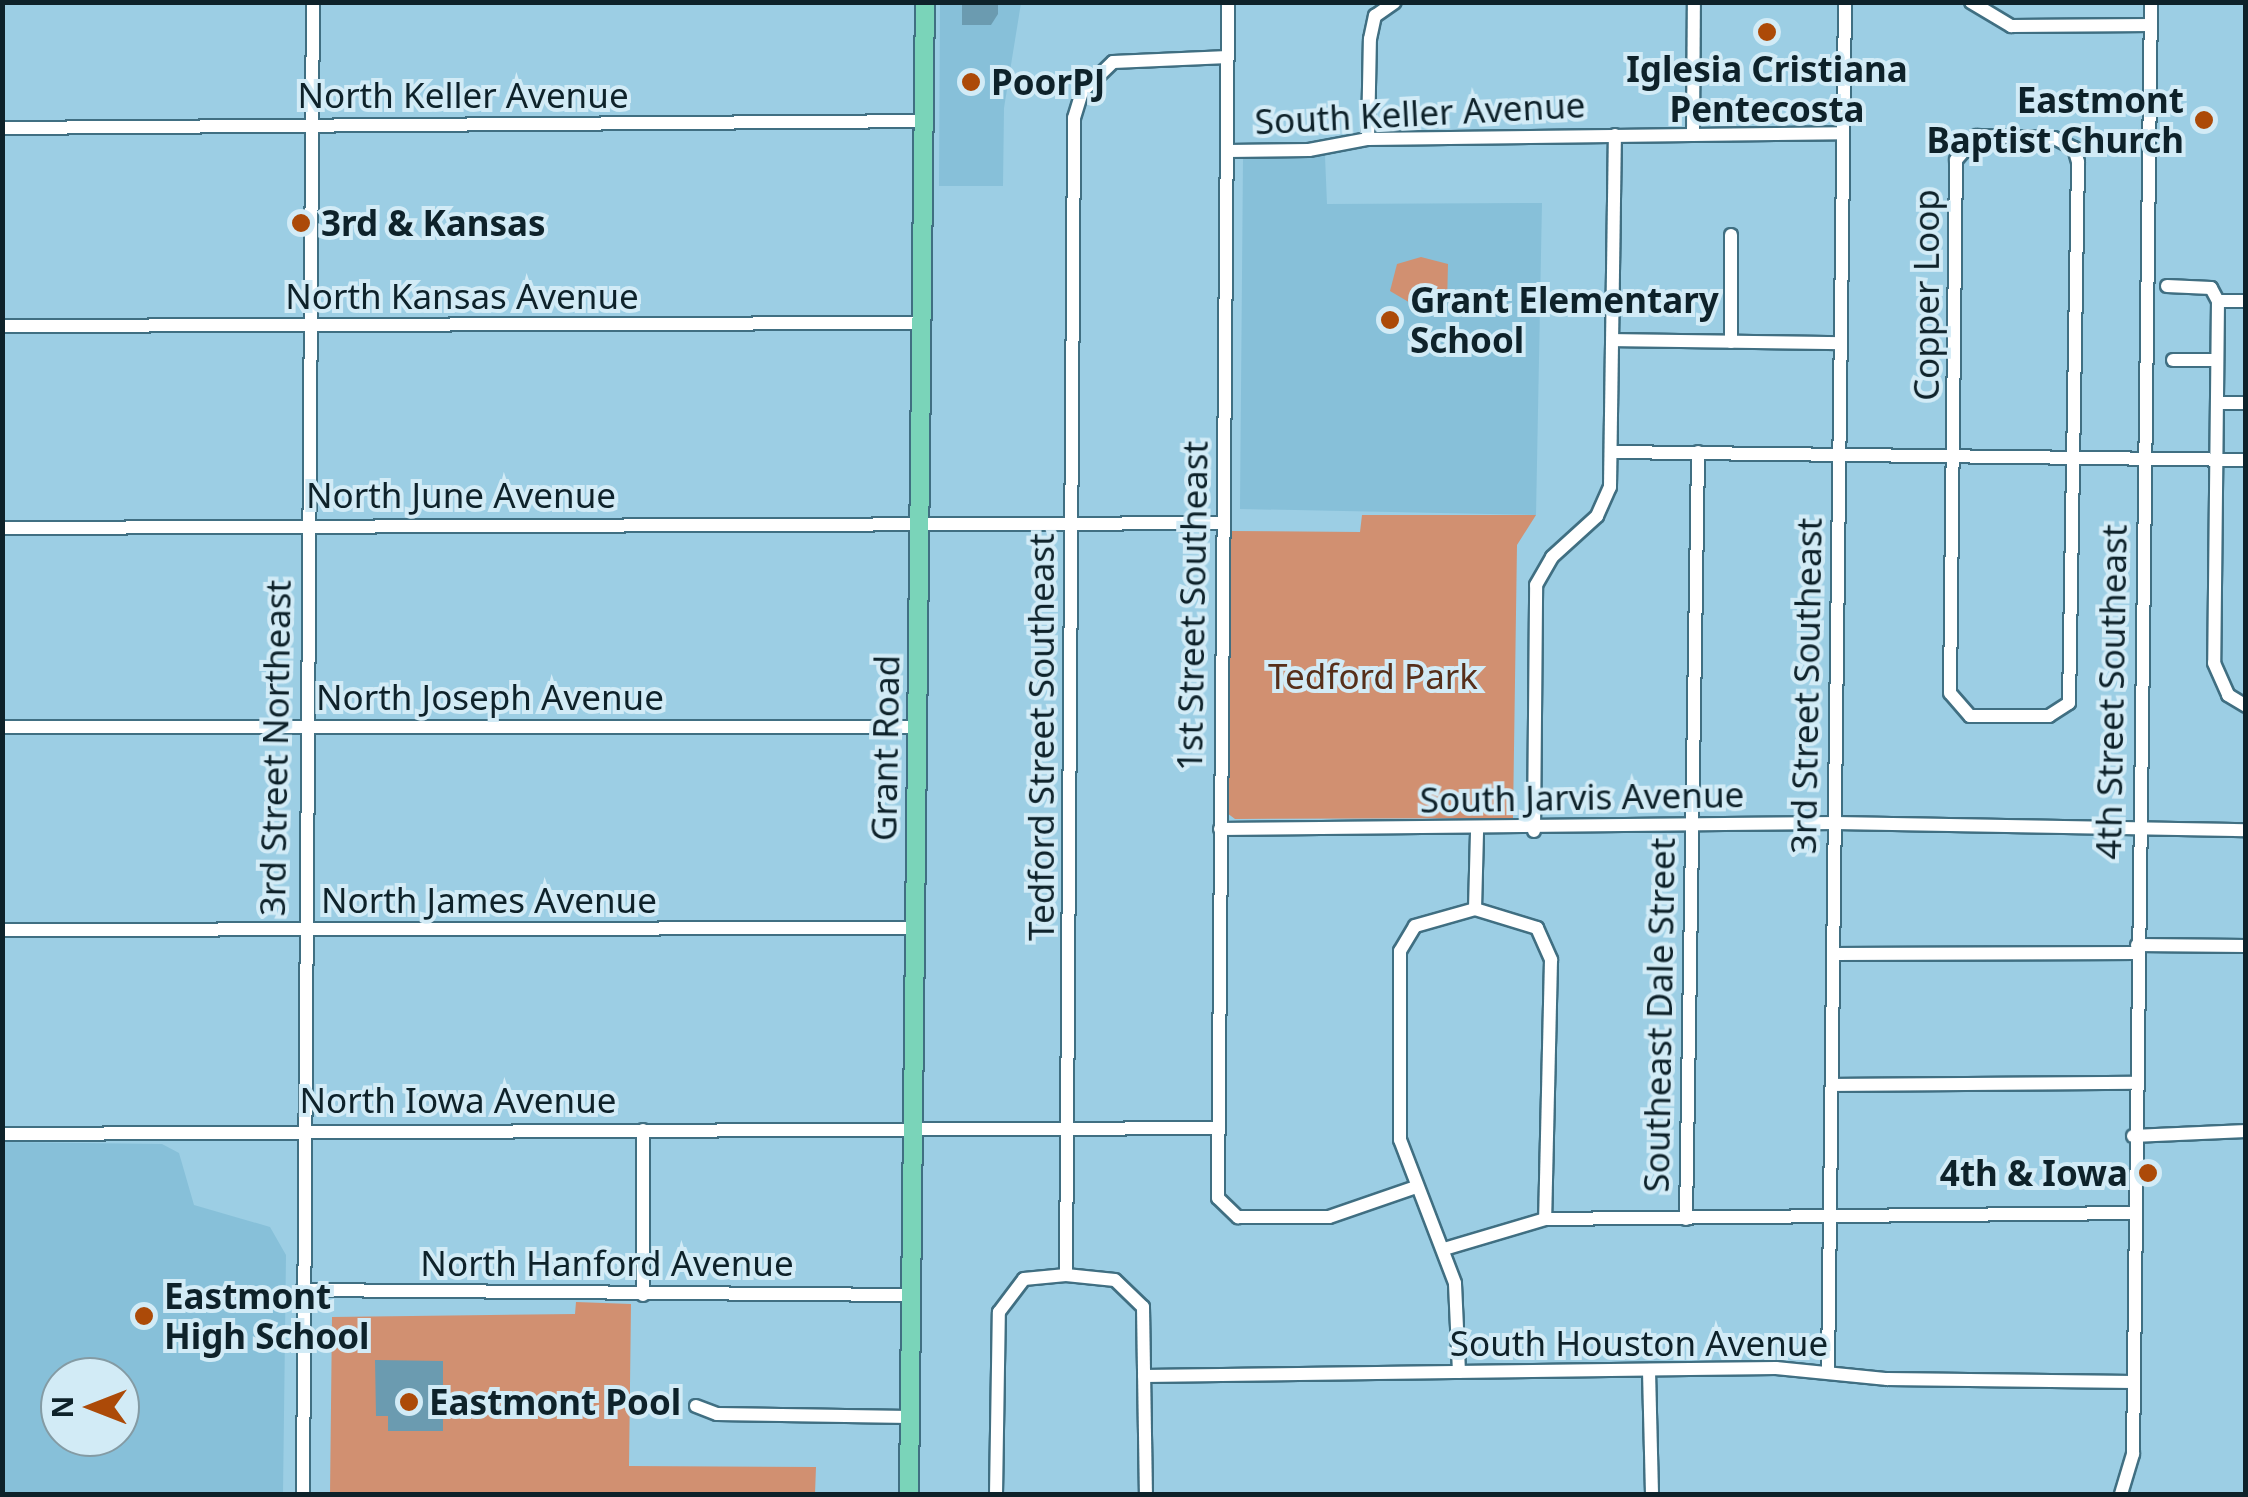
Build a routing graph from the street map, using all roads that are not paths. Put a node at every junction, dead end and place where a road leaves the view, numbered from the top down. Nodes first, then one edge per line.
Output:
1 (313, 2) edge
2 (925, 2) edge
3 (1228, 2) edge
4 (1395, 2) edge
5 (1694, 2) edge
6 (1844, 2) edge
7 (1971, 2) edge
8 (2152, 2) edge
9 (2152, 25) junction
10 (1228, 57) junction
11 (924, 121) junction
12 (312, 126) junction
13 (2, 128) edge
14 (1693, 132) junction
15 (1843, 132) junction
16 (1615, 135) junction
17 (1368, 139) junction
18 (1228, 151) junction
19 (1731, 235) dead end
20 (2167, 286) dead end
21 (2218, 301) junction
22 (2246, 302) edge
23 (922, 324) junction
24 (2, 326) edge
25 (310, 327) junction
26 (1613, 340) junction
27 (1731, 342) junction
28 (1840, 344) junction
29 (2173, 360) dead end
30 (2217, 360) junction
31 (2217, 403) junction
32 (2246, 403) edge
33 (1612, 452) junction
34 (1698, 452) junction
35 (1839, 453) junction
36 (1955, 457) junction
37 (2145, 458) junction
38 (2073, 459) junction
39 (2217, 460) junction
40 (2246, 460) edge
41 (1224, 523) junction
42 (920, 524) junction
43 (1072, 524) junction
44 (309, 526) junction
45 (2, 528) edge
46 (2246, 706) edge
47 (2, 727) edge
48 (917, 727) junction
49 (304, 728) junction
50 (1835, 823) junction
51 (1693, 824) junction
52 (1220, 829) junction
53 (2139, 829) junction
54 (1477, 830) junction
55 (2246, 830) edge
56 (1534, 831) junction
57 (1475, 908) junction
58 (916, 928) junction
59 (2, 930) edge
60 (303, 930) junction
61 (2246, 946) edge
62 (2137, 949) junction
63 (1833, 954) junction
64 (2134, 1084) junction
65 (1832, 1085) junction
66 (1218, 1128) junction
67 (302, 1130) junction
68 (643, 1130) junction
69 (913, 1131) junction
70 (2246, 1131) edge
71 (1070, 1133) junction
72 (2, 1134) edge
73 (2133, 1136) junction
74 (1416, 1188) junction
75 (2133, 1213) junction
76 (1830, 1217) junction
77 (1544, 1219) junction
78 (1686, 1219) junction
79 (1444, 1249) junction
80 (1066, 1274) junction
81 (302, 1290) junction
82 (643, 1295) junction
83 (911, 1295) junction
84 (1650, 1371) junction
85 (1828, 1371) junction
86 (1459, 1372) junction
87 (1144, 1376) junction
88 (2133, 1382) junction
89 (696, 1406) dead end
90 (910, 1418) junction
91 (303, 1494) edge
92 (909, 1494) edge
93 (996, 1494) edge
94 (1146, 1494) edge
95 (1652, 1494) edge
96 (2121, 1494) edge

1 - 12 street, 3rd Street Northeast
2 - 11 main road, Grant Road
3 - 10 street, 1st Street Southeast
4 - 17 street
5 - 14 street
6 - 15 street, 3rd Street Southeast
7 - 9 street
8 - 9 street, 4th Street Southeast
9 - 37 street, 4th Street Southeast
10 - 18 street, 1st Street Southeast
10 - 43 street, Tedford Street Southeast
11 - 12 street, North Keller Avenue
11 - 23 main road, Grant Road
12 - 13 street, North Keller Avenue
12 - 25 street, 3rd Street Northeast
14 - 15 street
14 - 16 street, South Keller Avenue
15 - 28 street, 3rd Street Southeast
16 - 17 street, South Keller Avenue
16 - 26 street
17 - 18 street, South Keller Avenue
18 - 41 street, 1st Street Southeast
19 - 27 street
20 - 21 street
21 - 22 street
21 - 30 street
23 - 25 street, North Kansas Avenue
23 - 42 main road, Grant Road
24 - 25 street, North Kansas Avenue
25 - 44 street, 3rd Street Northeast
26 - 27 street
26 - 33 street
27 - 28 street
28 - 35 street, 3rd Street Southeast
29 - 30 street
30 - 31 street
31 - 32 street
31 - 39 street
33 - 34 street
33 - 56 street
34 - 35 street
34 - 51 street, Southeast Dale Street
35 - 36 street
35 - 50 street, 3rd Street Southeast
36 - 38 street
36 - 38 street
36 - 38 street, Copper Loop
37 - 38 street
37 - 39 street
37 - 53 street, 4th Street Southeast
39 - 40 street
39 - 46 street
41 - 43 street, North June Avenue
41 - 52 street, 1st Street Southeast
42 - 43 street, North June Avenue
42 - 44 street, North June Avenue
42 - 48 main road, Grant Road
43 - 71 street, Tedford Street Southeast
44 - 45 street, North June Avenue
44 - 49 street, 3rd Street Northeast
47 - 49 street, North Joseph Avenue
48 - 49 street, North Joseph Avenue
48 - 58 main road, Grant Road
49 - 60 street, 3rd Street Northeast
50 - 51 street, South Jarvis Avenue
50 - 53 street, South Jarvis Avenue
50 - 63 street, 3rd Street Southeast
51 - 56 street, South Jarvis Avenue
51 - 78 street, Southeast Dale Street
52 - 54 street, South Jarvis Avenue
52 - 66 street, 1st Street Southeast
53 - 55 street, South Jarvis Avenue
53 - 62 street, 4th Street Southeast
54 - 56 street, South Jarvis Avenue
54 - 57 street
57 - 74 street
57 - 77 street
58 - 60 street, North James Avenue
58 - 69 main road, Grant Road
59 - 60 street, North James Avenue
60 - 67 street, 3rd Street Northeast
61 - 62 street
62 - 63 street
62 - 64 street, 4th Street Southeast
63 - 65 street, 3rd Street Southeast
64 - 65 street
64 - 73 street, 4th Street Southeast
65 - 76 street, 3rd Street Southeast
66 - 71 street, North Iowa Avenue
66 - 74 street, 1st Street Southeast
67 - 68 street, North Iowa Avenue
67 - 72 street, North Iowa Avenue
67 - 81 street, 3rd Street Northeast
68 - 69 street, North Iowa Avenue
68 - 82 street
69 - 71 street, North Iowa Avenue
69 - 83 main road, Grant Road
70 - 73 street
71 - 80 street, Tedford Street Southeast
73 - 75 street, 4th Street Southeast
74 - 79 street
75 - 76 street
75 - 88 street, 4th Street Southeast
76 - 78 street
76 - 85 street, 3rd Street Southeast
77 - 78 street
77 - 79 street
79 - 86 street
80 - 87 street
80 - 93 street
81 - 82 street, North Hanford Avenue
81 - 91 street, 3rd Street Northeast
82 - 83 street, North Hanford Avenue
83 - 90 main road, Grant Road
84 - 85 street, South Houston Avenue
84 - 86 street, South Houston Avenue
84 - 95 street
85 - 88 street, South Houston Avenue
86 - 87 street, South Houston Avenue
87 - 94 street
88 - 96 street, 4th Street Southeast
89 - 90 street
90 - 92 main road, Grant Road

